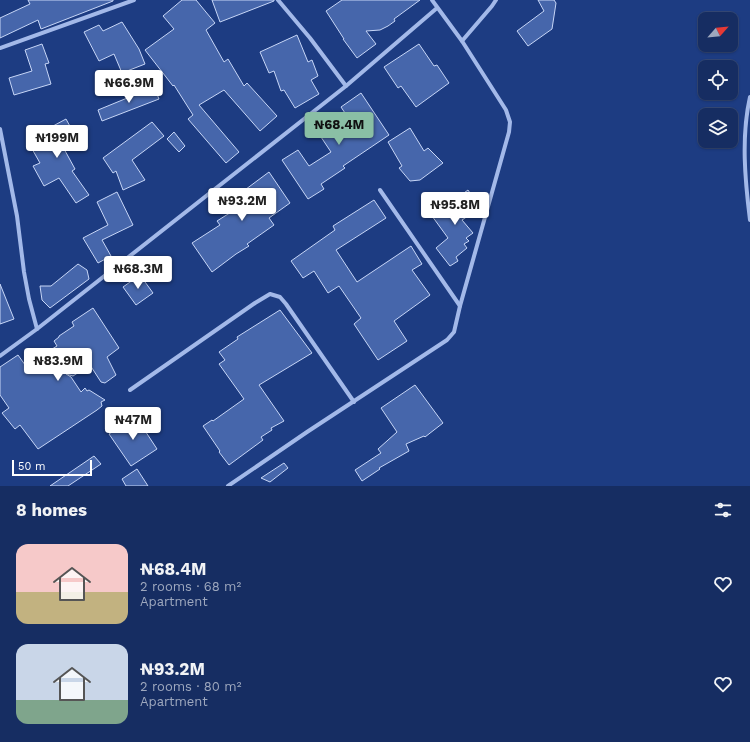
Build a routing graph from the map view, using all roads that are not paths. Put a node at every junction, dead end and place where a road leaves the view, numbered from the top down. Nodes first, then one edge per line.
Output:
1 (134, 0) edge
2 (278, 0) edge
3 (432, 0) edge
4 (496, 0) edge
5 (437, 8) junction
6 (462, 41) junction
7 (0, 48) edge
8 (346, 86) junction
9 (750, 97) edge
10 (0, 129) edge
11 (380, 190) dead end
12 (750, 220) edge
13 (460, 306) junction
14 (37, 329) junction
15 (0, 356) edge
16 (130, 390) dead end
17 (354, 402) junction
18 (228, 486) edge

1 - 7 street
2 - 8 street
3 - 5 street
4 - 6 street
5 - 6 street
5 - 8 street
6 - 13 street
8 - 14 street
9 - 12 street
10 - 14 street
11 - 13 street
13 - 17 street
14 - 15 street
16 - 17 street
17 - 18 street

